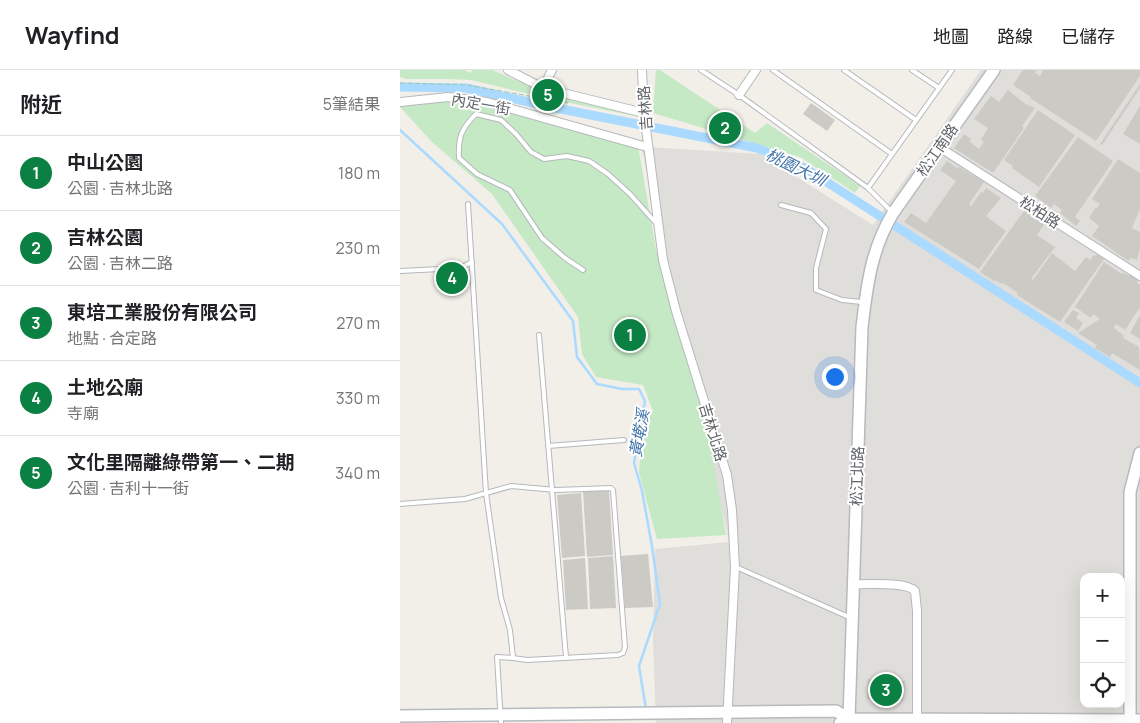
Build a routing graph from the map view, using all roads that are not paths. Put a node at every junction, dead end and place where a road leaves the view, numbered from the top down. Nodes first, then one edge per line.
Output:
1 (508, 70) edge
2 (552, 70) edge
3 (642, 70) edge
4 (700, 70) edge
5 (756, 70) edge
6 (773, 70) edge
7 (844, 70) edge
8 (912, 70) edge
9 (952, 70) edge
10 (994, 70) edge
11 (543, 88) junction
12 (939, 88) junction
13 (738, 95) junction
14 (400, 102) edge
15 (644, 117) junction
16 (916, 120) junction
17 (648, 147) junction
18 (939, 147) junction
19 (892, 154) junction
20 (868, 188) junction
21 (468, 204) dead end
22 (781, 205) dead end
23 (892, 215) junction
24 (658, 225) junction
25 (882, 231) joint
26 (472, 262) junction
27 (400, 270) edge
28 (583, 270) dead end
29 (1140, 276) edge
30 (865, 303) junction
31 (539, 335) dead end
32 (624, 440) dead end
33 (548, 446) junction
34 (1140, 453) edge
35 (551, 490) junction
36 (486, 493) junction
37 (400, 504) edge
38 (735, 566) junction
39 (853, 584) junction
40 (853, 619) junction
41 (566, 657) junction
42 (513, 658) junction
43 (400, 716) edge
44 (727, 717) edge
45 (501, 719) edge
46 (917, 719) junction
47 (1133, 721) edge
48 (846, 722) edge

1 - 11 street
2 - 11 street
3 - 15 street, 吉林路
4 - 13 lane
5 - 13 street
6 - 19 lane
7 - 16 lane
8 - 12 lane
9 - 12 lane
10 - 18 street, 松江南路
11 - 15 street
12 - 16 lane
13 - 20 lane
14 - 17 street, 內定一街
15 - 17 street, 吉林路
16 - 19 lane
17 - 24 street, 吉林北路
18 - 23 street, 松江南路
18 - 29 street, 松柏路
19 - 20 lane
20 - 23 lane
21 - 26 lane
22 - 30 lane
23 - 25 street, 松江南路
24 - 28 lane
24 - 38 street, 吉林北路
25 - 30 street, 松江北路
26 - 27 lane
26 - 36 lane
30 - 39 street, 松江北路
31 - 33 lane
32 - 33 lane
33 - 35 lane
34 - 47 street
35 - 36 lane
35 - 41 lane
35 - 41 lane
36 - 37 lane
36 - 42 lane
38 - 40 lane
38 - 44 street, 吉林北路
39 - 40 street, 松江北路
39 - 46 street
40 - 48 street, 松江北路
41 - 42 lane
42 - 45 lane
43 - 45 street
44 - 45 street
44 - 48 street
46 - 47 street
46 - 48 street

